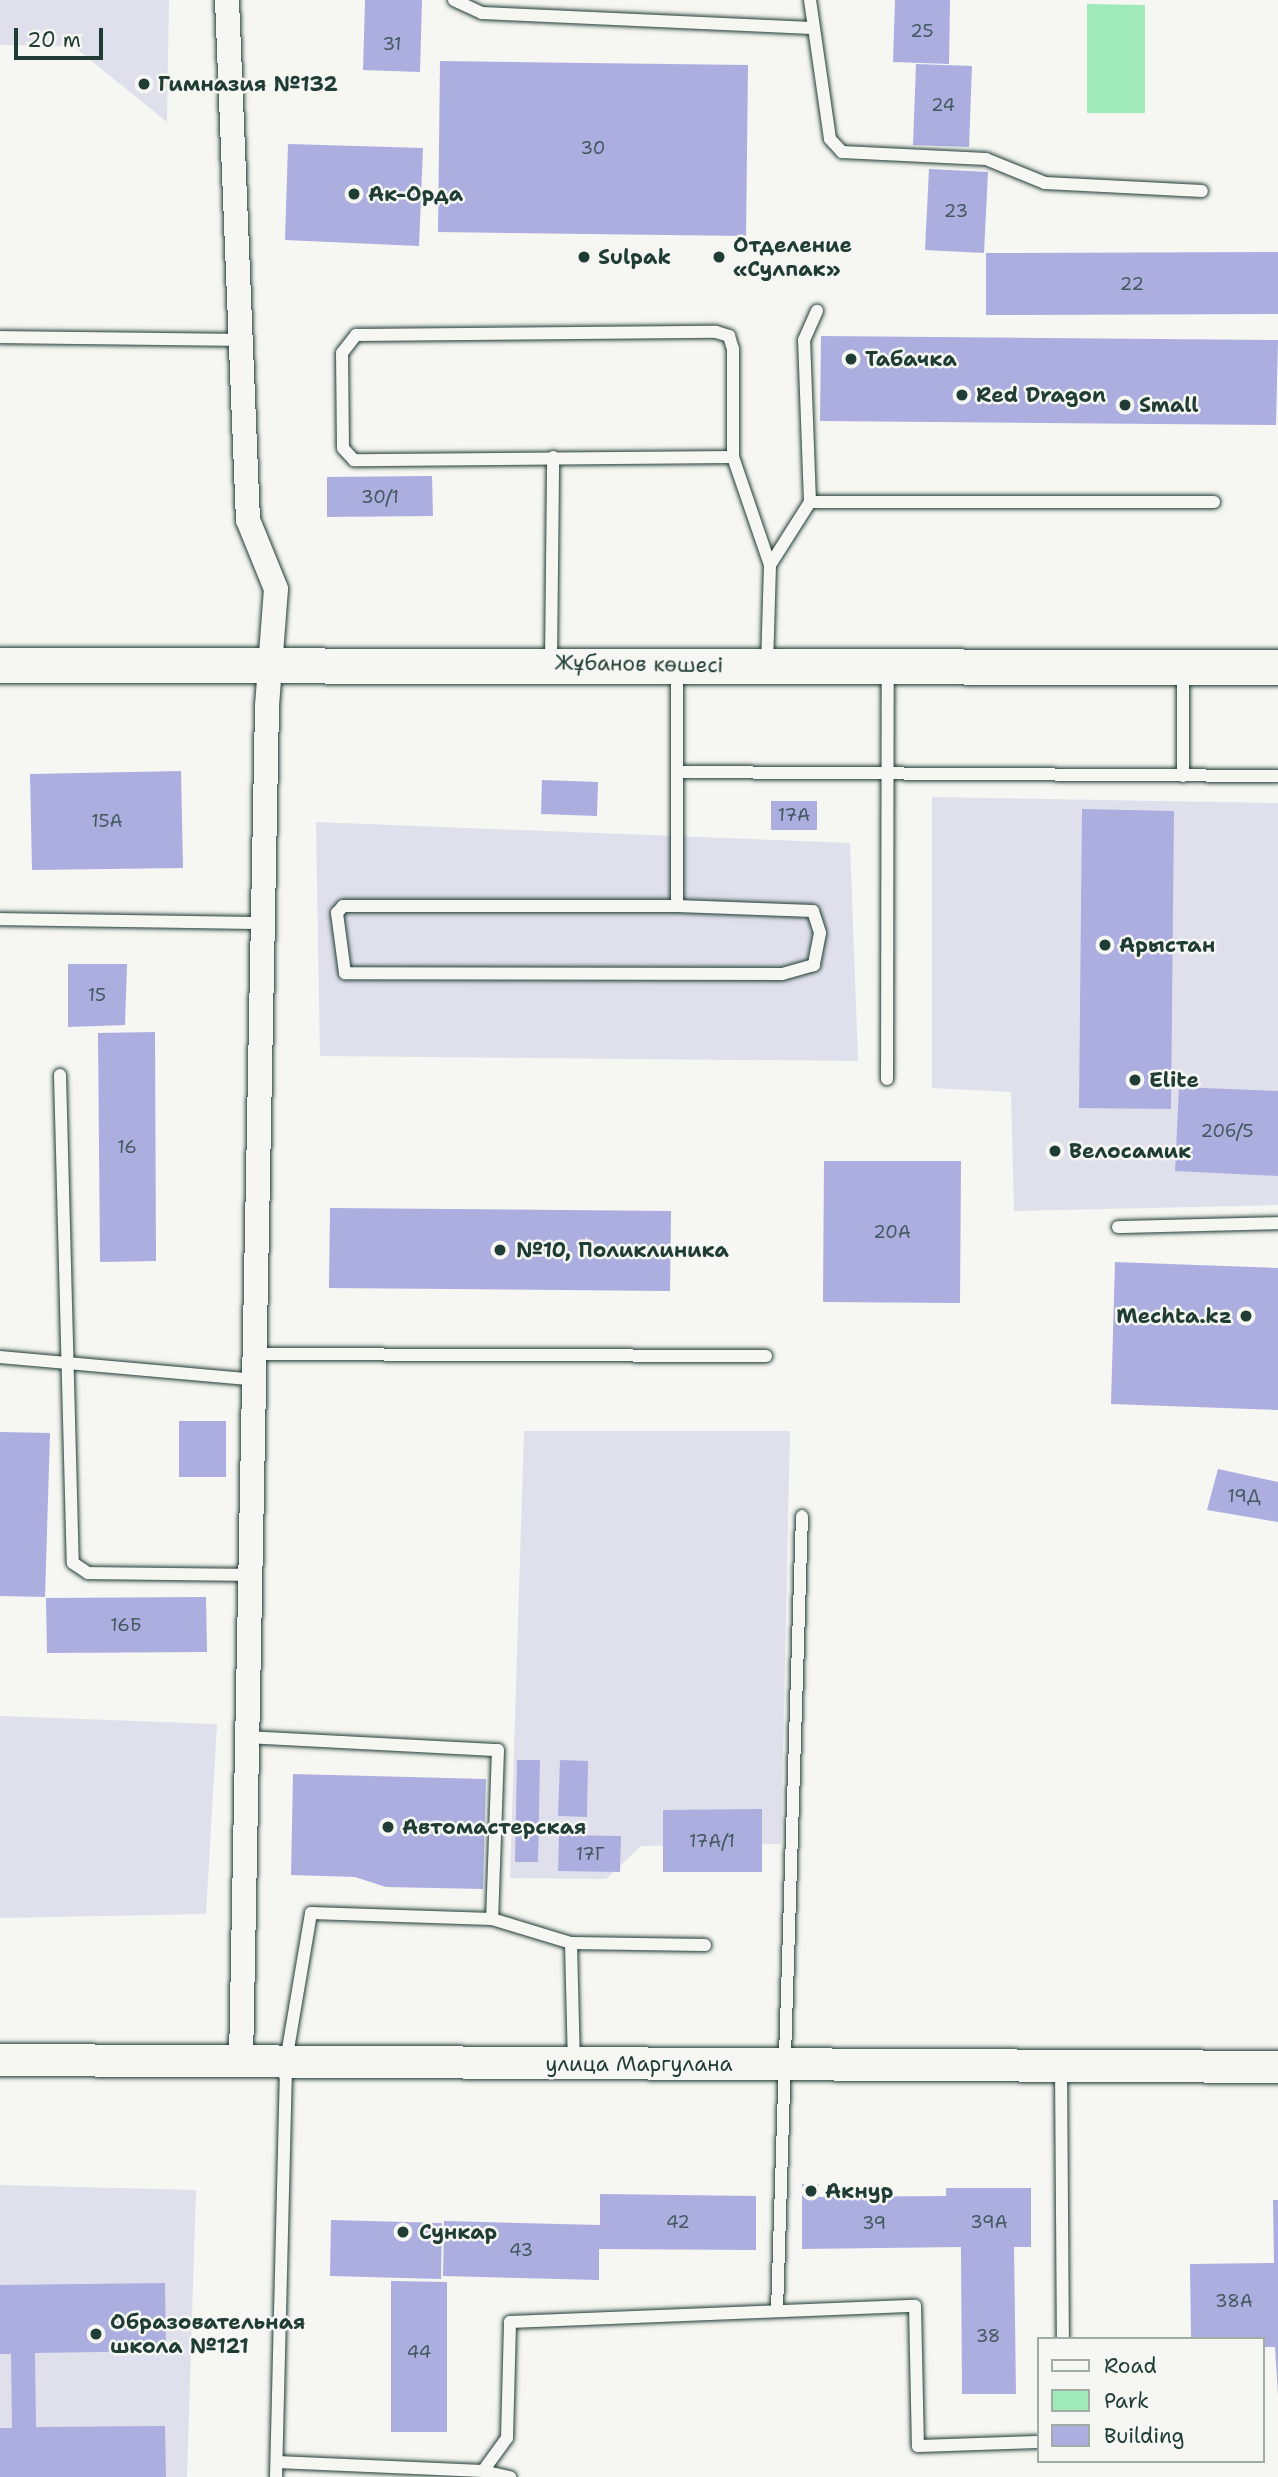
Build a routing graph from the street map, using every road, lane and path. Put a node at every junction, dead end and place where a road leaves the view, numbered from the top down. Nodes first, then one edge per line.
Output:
1 (227, 0) edge
2 (454, 0) edge
3 (810, 0) edge
4 (812, 28) junction
5 (1202, 191) dead end
6 (817, 311) dead end
7 (0, 337) edge
8 (240, 340) junction
9 (554, 457) junction
10 (733, 457) junction
11 (810, 502) junction
12 (1214, 502) dead end
13 (770, 565) junction
14 (551, 663) junction
15 (0, 665) edge
16 (271, 665) junction
17 (767, 665) junction
18 (677, 666) junction
19 (888, 666) junction
20 (1183, 667) junction
21 (1278, 667) edge
22 (888, 771) junction
23 (677, 772) junction
24 (1183, 776) junction
25 (1278, 776) edge
26 (677, 906) junction
27 (0, 919) edge
28 (265, 923) junction
29 (60, 1074) dead end
30 (887, 1079) dead end
31 (1278, 1223) edge
32 (1118, 1227) dead end
33 (257, 1354) junction
34 (766, 1356) dead end
35 (0, 1357) edge
36 (68, 1360) junction
37 (256, 1380) junction
38 (802, 1516) dead end
39 (251, 1575) junction
40 (247, 1737) junction
41 (492, 1919) junction
42 (570, 1943) junction
43 (705, 1945) dead end
44 (0, 2060) edge
45 (241, 2061) junction
46 (286, 2061) junction
47 (573, 2064) junction
48 (781, 2065) junction
49 (1061, 2066) junction
50 (1278, 2067) edge
51 (777, 2311) junction
52 (1063, 2337) edge
53 (1036, 2442) edge
54 (277, 2462) junction
55 (483, 2471) junction
56 (276, 2477) edge
57 (510, 2477) edge

1 - 8 street
2 - 4 lane
3 - 4 lane
4 - 5 lane
6 - 11 lane
7 - 8 lane
8 - 16 street
9 - 10 lane
9 - 10 lane
9 - 14 lane
10 - 13 lane
11 - 12 lane
11 - 13 lane
13 - 17 lane
14 - 16 main road, Жұбанов көшесі
14 - 18 main road, Жұбанов көшесі
15 - 16 main road, Жұбанов көшесі
16 - 28 street
17 - 18 main road, Жұбанов көшесі
17 - 19 main road, Жұбанов көшесі
18 - 23 lane
19 - 20 main road, Жұбанов көшесі
19 - 22 lane
20 - 21 main road, Жұбанов көшесі
20 - 24 lane
22 - 23 lane
22 - 24 lane
22 - 30 lane
23 - 26 lane
24 - 25 lane
26 - 26 lane
27 - 28 lane
28 - 33 street
29 - 36 lane
31 - 32 lane
33 - 34 lane
33 - 37 street
35 - 36 lane
36 - 37 lane
36 - 39 lane
37 - 39 street
38 - 48 lane
39 - 40 street
40 - 41 lane
40 - 45 street
41 - 42 lane
41 - 46 lane
42 - 43 lane
42 - 47 lane
44 - 45 street, улица Маргулана
45 - 46 street, улица Маргулана
46 - 47 street, улица Маргулана
46 - 54 lane
47 - 48 street, улица Маргулана
48 - 49 street, улица Маргулана
48 - 51 lane
49 - 50 street, улица Маргулана
49 - 52 lane
51 - 53 lane
51 - 55 lane
54 - 55 lane
54 - 56 lane
55 - 57 lane

